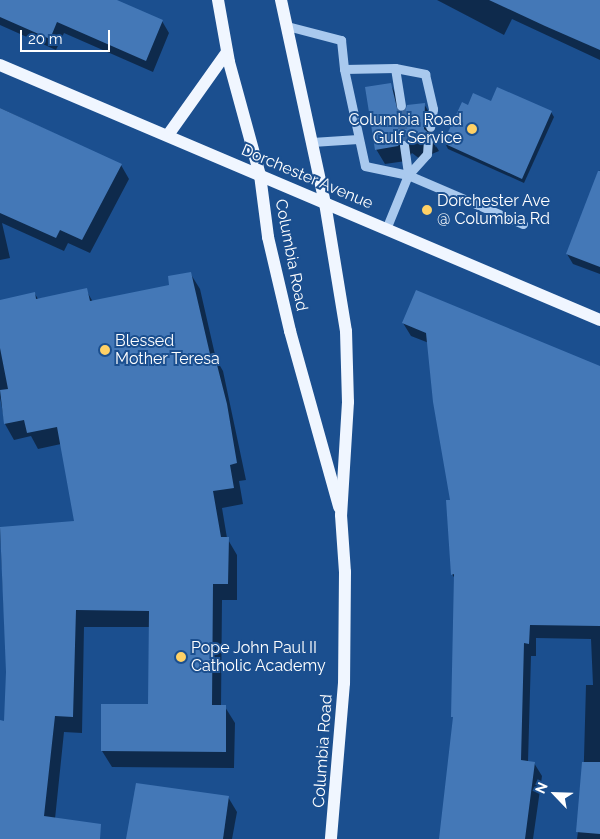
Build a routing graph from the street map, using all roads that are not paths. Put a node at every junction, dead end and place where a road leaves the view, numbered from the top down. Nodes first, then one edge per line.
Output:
1 (218, 0) edge
2 (281, 0) edge
3 (287, 26) junction
4 (227, 52) junction
5 (0, 65) edge
6 (395, 68) junction
7 (344, 69) junction
8 (401, 106) tunnel mouth
9 (430, 128) tunnel mouth
10 (168, 135) junction
11 (358, 139) junction
12 (428, 141) tunnel mouth
13 (312, 142) junction
14 (404, 145) tunnel mouth
15 (260, 175) junction
16 (408, 175) junction
17 (325, 203) junction
18 (523, 224) dead end
19 (386, 229) junction
20 (600, 320) edge
21 (341, 514) junction
22 (332, 839) edge

1 - 4 main road, Columbia Road
2 - 3 main road, Columbia Road
3 - 7 lane
3 - 13 main road, Columbia Road
4 - 10 main road
4 - 15 main road, Columbia Road
5 - 10 main road, Dorchester Avenue
6 - 7 lane
6 - 8 lane
6 - 9 lane
7 - 11 lane
10 - 15 main road, Dorchester Avenue
11 - 13 lane
11 - 16 lane
12 - 16 lane
13 - 17 main road, Columbia Road
14 - 16 lane
15 - 17 main road, Dorchester Avenue
15 - 21 main road, Columbia Road
16 - 18 lane
16 - 19 lane
17 - 19 main road, Dorchester Avenue
17 - 21 main road, Columbia Road
19 - 20 main road, Dorchester Avenue
21 - 22 main road, Columbia Road

